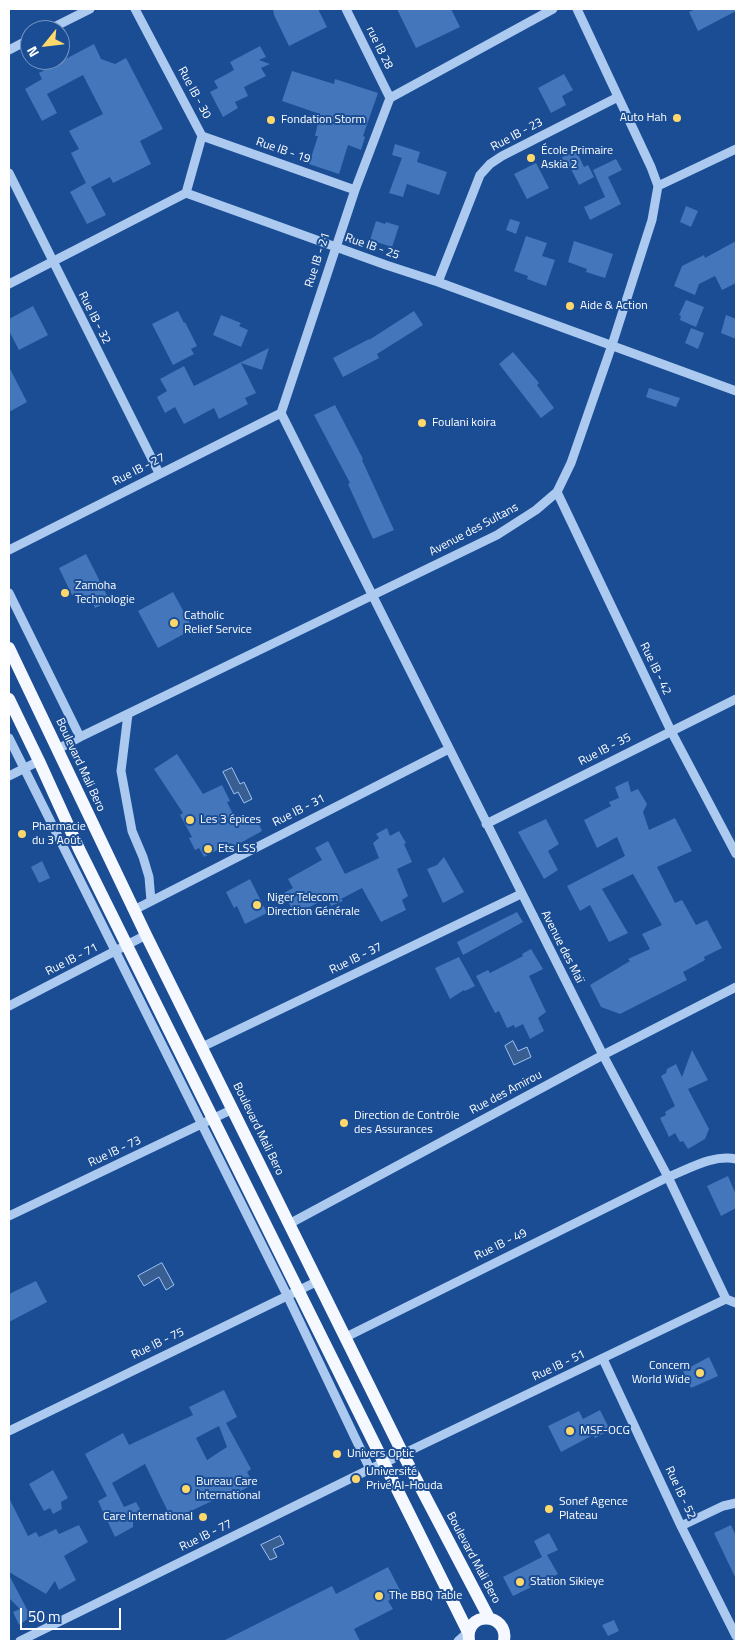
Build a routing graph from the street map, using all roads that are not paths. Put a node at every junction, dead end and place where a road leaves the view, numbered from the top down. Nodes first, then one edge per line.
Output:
1 (90, 9) edge
2 (135, 9) edge
3 (346, 9) edge
4 (553, 9) edge
5 (577, 9) edge
6 (68, 20) edge
7 (390, 98) junction
8 (618, 98) junction
9 (202, 136) junction
10 (736, 149) edge
11 (9, 173) edge
12 (658, 186) junction
13 (355, 190) junction
14 (186, 193) junction
15 (336, 248) junction
16 (52, 261) junction
17 (438, 282) junction
18 (9, 284) edge
19 (612, 345) junction
20 (736, 391) edge
21 (281, 412) junction
22 (159, 473) junction
23 (557, 492) junction
24 (9, 550) edge
25 (9, 593) edge
26 (373, 596) junction
27 (9, 648) edge
28 (9, 699) edge
29 (736, 699) edge
30 (128, 714) junction
31 (671, 731) junction
32 (80, 737) junction
33 (9, 738) edge
34 (58, 749) junction
35 (449, 749) junction
36 (39, 761) junction
37 (24, 768) junction
38 (9, 776) edge
39 (486, 824) junction
40 (736, 854) edge
41 (521, 894) junction
42 (150, 901) junction
43 (134, 910) junction
44 (146, 935) junction
45 (121, 948) junction
46 (736, 987) edge
47 (9, 1006) edge
48 (202, 1047) junction
49 (603, 1055) junction
50 (232, 1109) junction
51 (208, 1121) junction
52 (736, 1159) edge
53 (668, 1177) junction
54 (9, 1216) edge
55 (290, 1224) junction
56 (318, 1281) junction
57 (293, 1292) junction
58 (726, 1299) junction
59 (736, 1303) edge
60 (346, 1337) junction
61 (603, 1359) junction
62 (9, 1431) edge
63 (403, 1454) junction
64 (384, 1463) junction
65 (370, 1469) junction
66 (736, 1502) edge
67 (681, 1526) junction
68 (489, 1618) junction
69 (736, 1636) edge
70 (469, 1637) edge
71 (20, 1641) edge
72 (458, 1641) edge
73 (504, 1641) edge

1 - 6 street
2 - 9 street, Rue IB - 30
3 - 7 street, rue IB 28
4 - 7 street
5 - 8 street
7 - 13 street, Rue IB - 21
8 - 12 street
8 - 17 street, Rue IB - 23
9 - 13 street, Rue IB - 19
9 - 14 street, Rue IB - 30
10 - 12 street
11 - 16 street, Rue IB - 32
12 - 19 street, Avenue des Sultans
13 - 15 street, Rue IB - 21
14 - 15 street, Rue IB - 25
14 - 16 street
15 - 17 street, Rue IB - 25
15 - 21 street, Rue IB - 21
16 - 18 street
16 - 22 street, Rue IB - 32
17 - 19 street, Rue IB - 25
19 - 20 street, Rue IB - 25
19 - 23 street, Avenue des Sultans
21 - 22 street, Rue IB - 27
21 - 26 street
22 - 24 street, Rue IB - 27
23 - 26 street, Avenue des Sultans
23 - 31 street, Rue IB - 42
25 - 32 street, Boulevard Mali Bero
26 - 30 street, Avenue des Sultans
26 - 35 street, Avenue des Maï
27 - 34 main road, Boulevard Mali Bero
28 - 36 main road
29 - 31 street, Rue IB - 35
30 - 32 street, Avenue des Sultans
30 - 42 street
31 - 39 street, Rue IB - 35
31 - 40 street, Rue IB - 42
32 - 34 street, Avenue des Sultans
33 - 37 street
34 - 43 main road, Boulevard Mali Bero
35 - 39 street, Avenue des Maï
35 - 42 street, Rue IB - 31
36 - 37 street
36 - 45 main road
37 - 38 street
37 - 45 street
39 - 41 street, Avenue des Maï
41 - 48 street, Rue IB - 37
41 - 49 street, Avenue des Maï
42 - 43 street, Rue IB - 31
43 - 44 main road, Boulevard Mali Bero
44 - 45 street, Rue IB - 71
44 - 48 main road, Boulevard Mali Bero
45 - 47 street, Rue IB - 71
45 - 51 main road
46 - 49 street, Rue des Amirou
48 - 50 main road, Boulevard Mali Bero
49 - 53 street, Avenue des Maï
49 - 55 street, Rue des Amirou
50 - 51 street, Rue IB - 73
50 - 55 main road, Boulevard Mali Bero
51 - 54 street, Rue IB - 73
51 - 57 main road
52 - 53 street, Rue IB - 49
53 - 58 street, Avenue des Maï
53 - 60 street, Rue IB - 49
55 - 56 main road, Boulevard Mali Bero
56 - 57 street, Rue IB - 75
56 - 60 main road, Boulevard Mali Bero
57 - 62 street, Rue IB - 75
57 - 64 main road
57 - 65 street
58 - 59 street
58 - 61 street, Rue IB - 51
60 - 63 main road, Boulevard Mali Bero
61 - 63 street, Rue IB - 51
61 - 67 street, Rue IB - 52
63 - 64 street, Rue IB - 77
63 - 68 main road, Boulevard Mali Bero
64 - 65 street, Rue IB - 77
64 - 70 main road
65 - 71 street, Rue IB - 77
66 - 67 street
67 - 69 street, Rue IB - 52
68 - 70 main road
68 - 73 main road, Boulevard Mali Bero
70 - 72 street

